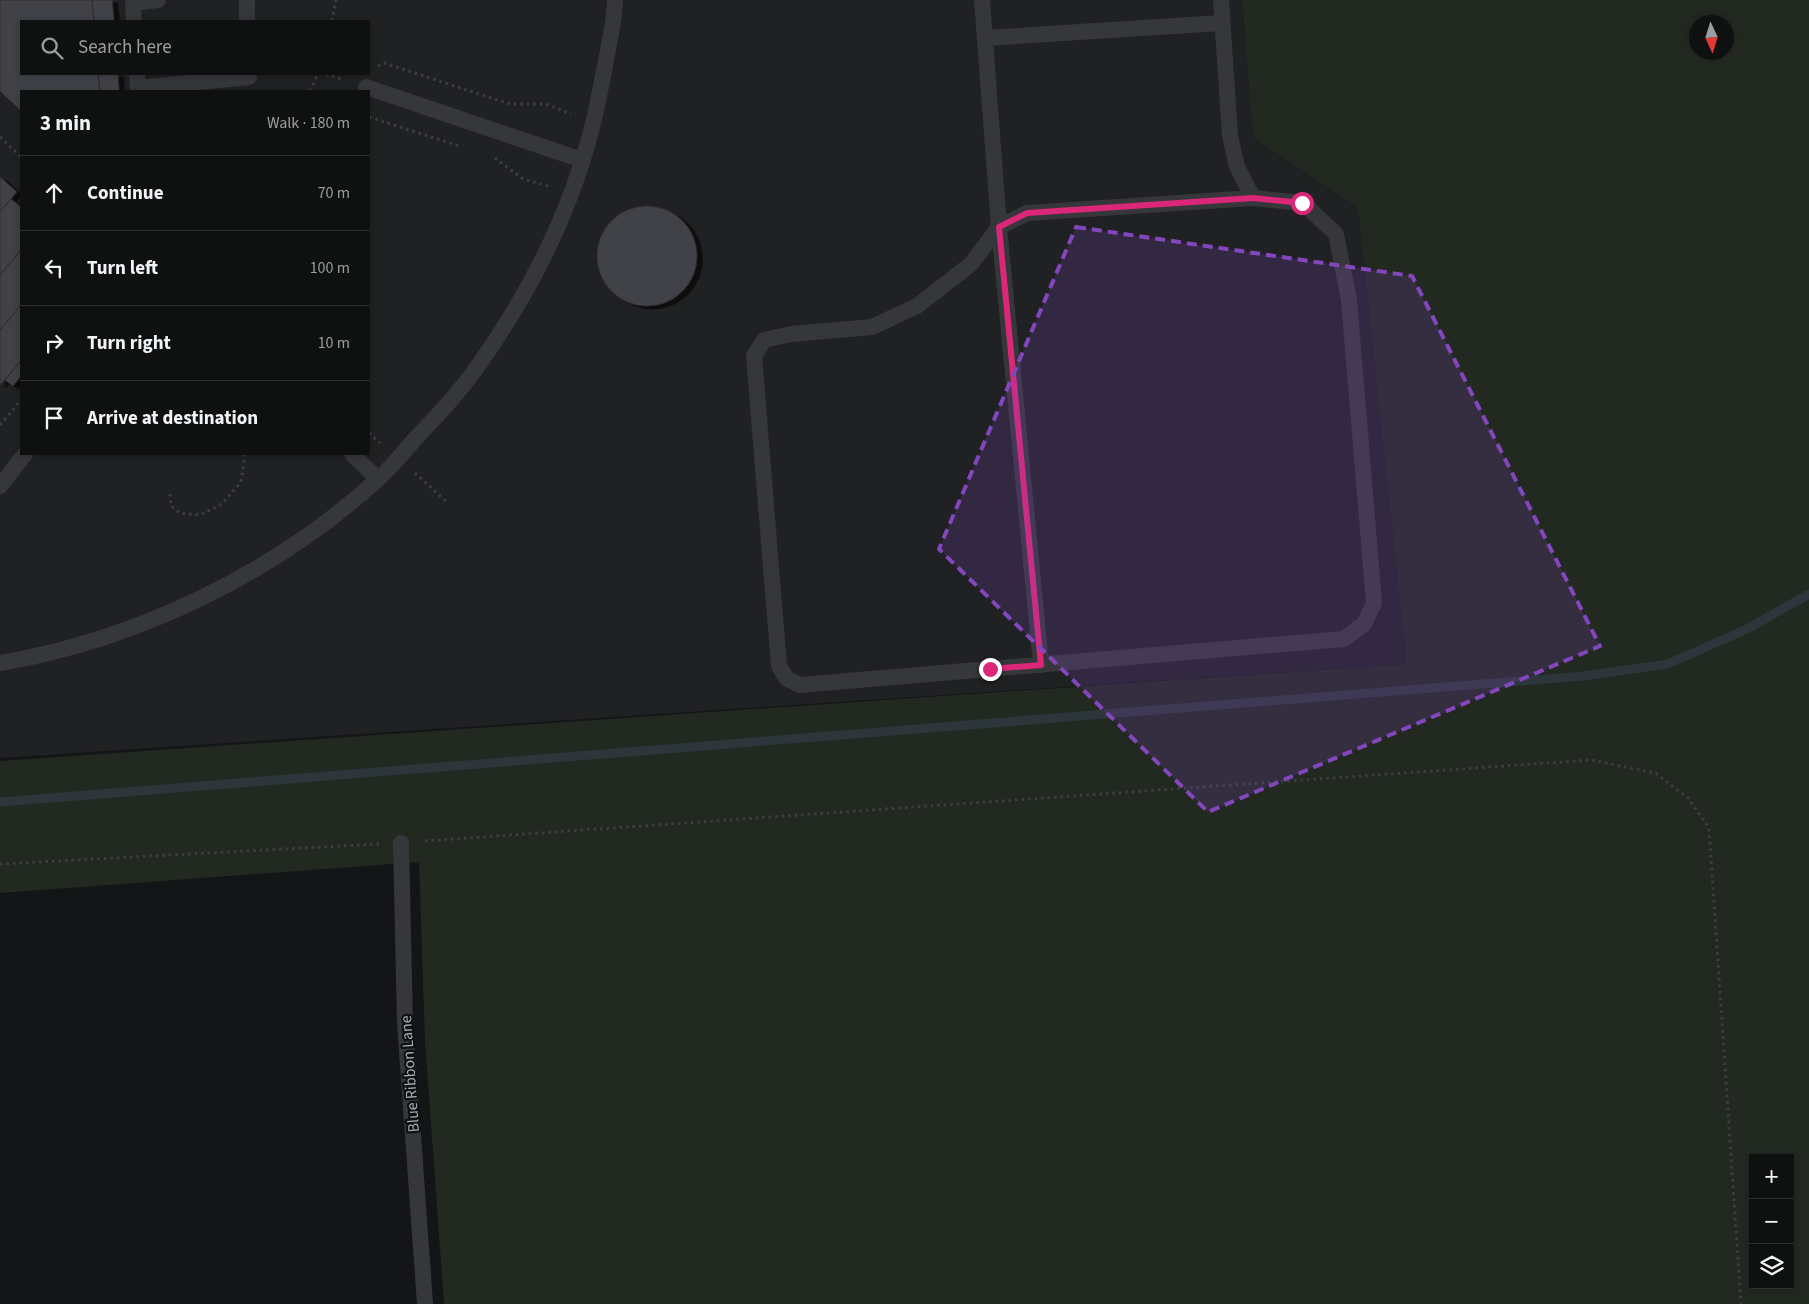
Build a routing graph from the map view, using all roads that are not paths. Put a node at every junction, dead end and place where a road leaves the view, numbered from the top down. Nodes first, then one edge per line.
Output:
1 (158, 0) edge
2 (247, 0) edge
3 (615, 0) edge
4 (982, 0) edge
5 (1221, 0) edge
6 (134, 20) edge
7 (247, 20) edge
8 (1222, 23) junction
9 (985, 38) junction
10 (248, 81) edge
11 (138, 84) edge
12 (366, 87) dead end
13 (582, 160) junction
14 (1253, 198) junction
15 (999, 227) junction
16 (25, 455) edge
17 (353, 455) edge
18 (378, 479) junction
19 (0, 486) edge
20 (0, 663) edge
21 (1041, 665) junction
22 (401, 843) road end
23 (425, 1304) edge

1 - 6 lane
2 - 7 lane
3 - 13 lane
4 - 9 lane
5 - 8 lane
8 - 9 lane
8 - 14 lane
9 - 15 lane
10 - 11 lane
12 - 13 lane
13 - 18 lane
14 - 15 lane
14 - 21 lane
15 - 21 lane
15 - 21 lane
16 - 19 lane
17 - 18 lane
18 - 20 lane
22 - 23 lane, Blue Ribbon Lane

